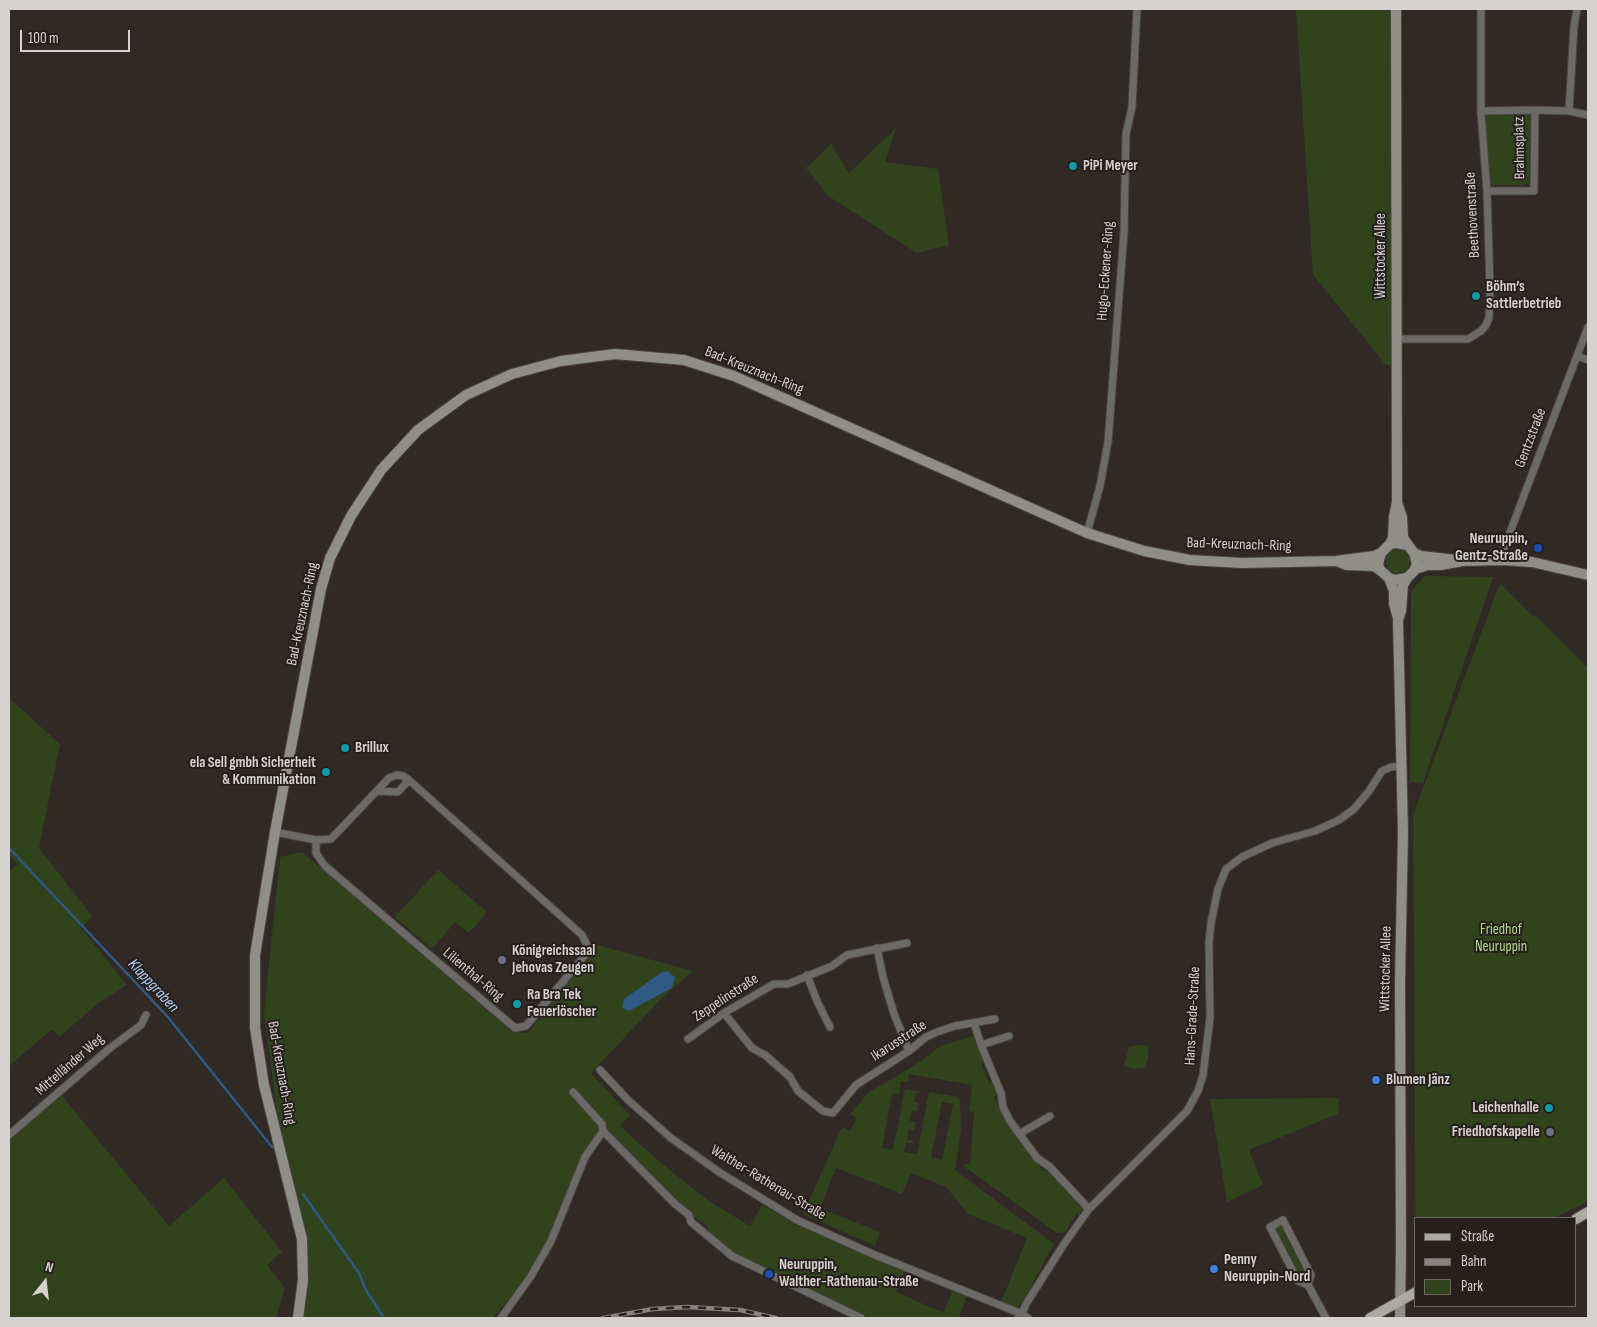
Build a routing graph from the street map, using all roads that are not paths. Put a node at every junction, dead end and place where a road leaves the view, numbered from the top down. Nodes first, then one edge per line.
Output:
1 (1137, 9) edge
2 (1396, 9) edge
3 (1480, 9) edge
4 (1577, 9) edge
5 (1535, 110) junction
6 (1481, 111) junction
7 (1569, 111) junction
8 (1588, 115) edge
9 (1487, 191) junction
10 (1588, 327) edge
11 (1397, 339) junction
12 (1577, 356) junction
13 (1588, 360) edge
14 (1397, 502) junction
15 (1086, 533) junction
16 (1390, 544) junction
17 (1411, 549) junction
18 (1381, 553) junction
19 (1502, 560) junction
20 (1336, 561) junction
21 (1462, 561) junction
22 (1415, 569) junction
23 (1380, 570) junction
24 (1588, 574) edge
25 (1389, 578) junction
26 (1407, 578) junction
27 (1398, 620) junction
28 (1402, 766) junction
29 (410, 780) junction
30 (378, 791) junction
31 (275, 832) junction
32 (316, 840) junction
33 (907, 943) dead end
34 (878, 948) junction
35 (807, 975) junction
36 (724, 1013) junction
37 (146, 1015) dead end
38 (995, 1019) dead end
39 (974, 1024) junction
40 (830, 1027) dead end
41 (1008, 1036) dead end
42 (688, 1039) dead end
43 (981, 1045) junction
44 (909, 1051) junction
45 (600, 1070) dead end
46 (573, 1092) dead end
47 (1050, 1116) dead end
48 (603, 1130) junction
49 (1019, 1134) junction
50 (9, 1135) edge
51 (1089, 1209) junction
52 (1588, 1212) edge
53 (1577, 1218) edge
54 (1308, 1284) junction
55 (1414, 1293) edge
56 (1400, 1300) junction
57 (1023, 1317) edge
58 (298, 1318) edge
59 (501, 1318) edge
60 (861, 1318) edge
61 (1326, 1318) edge
62 (1370, 1318) edge
63 (1400, 1318) edge

1 - 15 street, Hugo-Eckener-Ring
2 - 11 main road, Wittstocker Allee
3 - 6 street, Beethovenstraße
4 - 7 street
5 - 6 street, Brahmsplatz
5 - 7 street
5 - 9 street, Brahmsplatz
6 - 9 street, Beethovenstraße
7 - 8 street
9 - 11 street, Beethovenstraße
10 - 12 street, Gentzstraße
11 - 14 main road, Wittstocker Allee
12 - 13 street
12 - 19 street, Gentzstraße
14 - 16 main road
14 - 17 main road
15 - 20 main road, Bad-Kreuznach-Ring
15 - 31 main road, Bad-Kreuznach-Ring
16 - 17 main road
16 - 18 main road
17 - 21 main road
17 - 22 main road
18 - 20 main road, Bad-Kreuznach-Ring
18 - 23 main road
19 - 21 main road
19 - 24 main road
20 - 23 main road, Bad-Kreuznach-Ring
21 - 22 main road
22 - 26 main road, Wittstocker Allee
23 - 25 main road
25 - 26 main road
25 - 27 main road, Wittstocker Allee
26 - 27 main road, Wittstocker Allee
27 - 28 main road, Wittstocker Allee
28 - 51 street, Hans-Grade-Straße
28 - 56 main road, Wittstocker Allee
29 - 30 street
29 - 30 street
29 - 32 street, Lilienthal-Ring
30 - 32 street
31 - 32 street
31 - 58 main road, Bad-Kreuznach-Ring
33 - 34 street, Zeppelinstraße
34 - 35 street, Zeppelinstraße
34 - 44 street
35 - 36 street, Zeppelinstraße
35 - 40 street
36 - 42 street, Zeppelinstraße
36 - 44 street, Ikarusstraße
37 - 50 street, Mittelländer Weg
38 - 39 street, Ikarusstraße
39 - 43 street
39 - 44 street, Ikarusstraße
41 - 43 street
43 - 49 street
45 - 57 street, Walther-Rathenau-Straße
46 - 48 street
47 - 49 street
48 - 59 street
48 - 60 street
49 - 51 street
51 - 57 street, Hans-Grade-Straße
52 - 53 main road
54 - 54 street
54 - 61 street
55 - 56 main road
56 - 62 main road
56 - 63 main road, Wittstocker Allee

